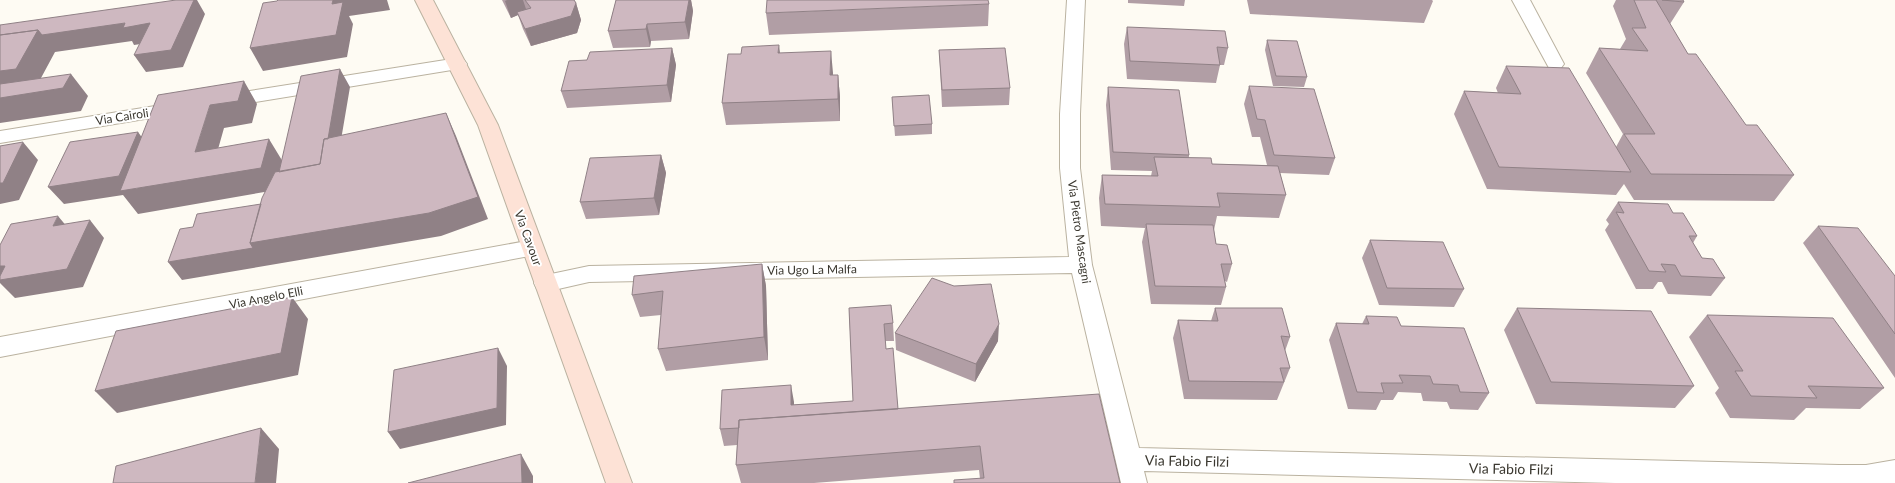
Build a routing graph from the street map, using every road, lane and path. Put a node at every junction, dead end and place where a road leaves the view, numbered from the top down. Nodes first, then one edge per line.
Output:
1 (424, 0) edge
2 (1076, 0) edge
3 (1521, 0) edge
4 (458, 64) junction
5 (1555, 64) dead end
6 (0, 137) edge
7 (532, 248) junction
8 (1081, 265) junction
9 (545, 283) junction
10 (0, 347) edge
11 (1131, 471) edge
12 (1895, 472) edge
13 (619, 483) edge

1 - 4 street, Via Cavour
2 - 8 street, Via Pietro Mascagni
3 - 5 street
4 - 6 street, Via Cairoli
4 - 7 street, Via Cavour
7 - 9 street, Via Cavour
7 - 10 street, Via Angelo Elli
8 - 9 street, Via Ugo La Malfa
8 - 11 street, Via Pietro Mascagni
9 - 13 street, Via Cavour
11 - 12 street, Via Fabio Filzi

